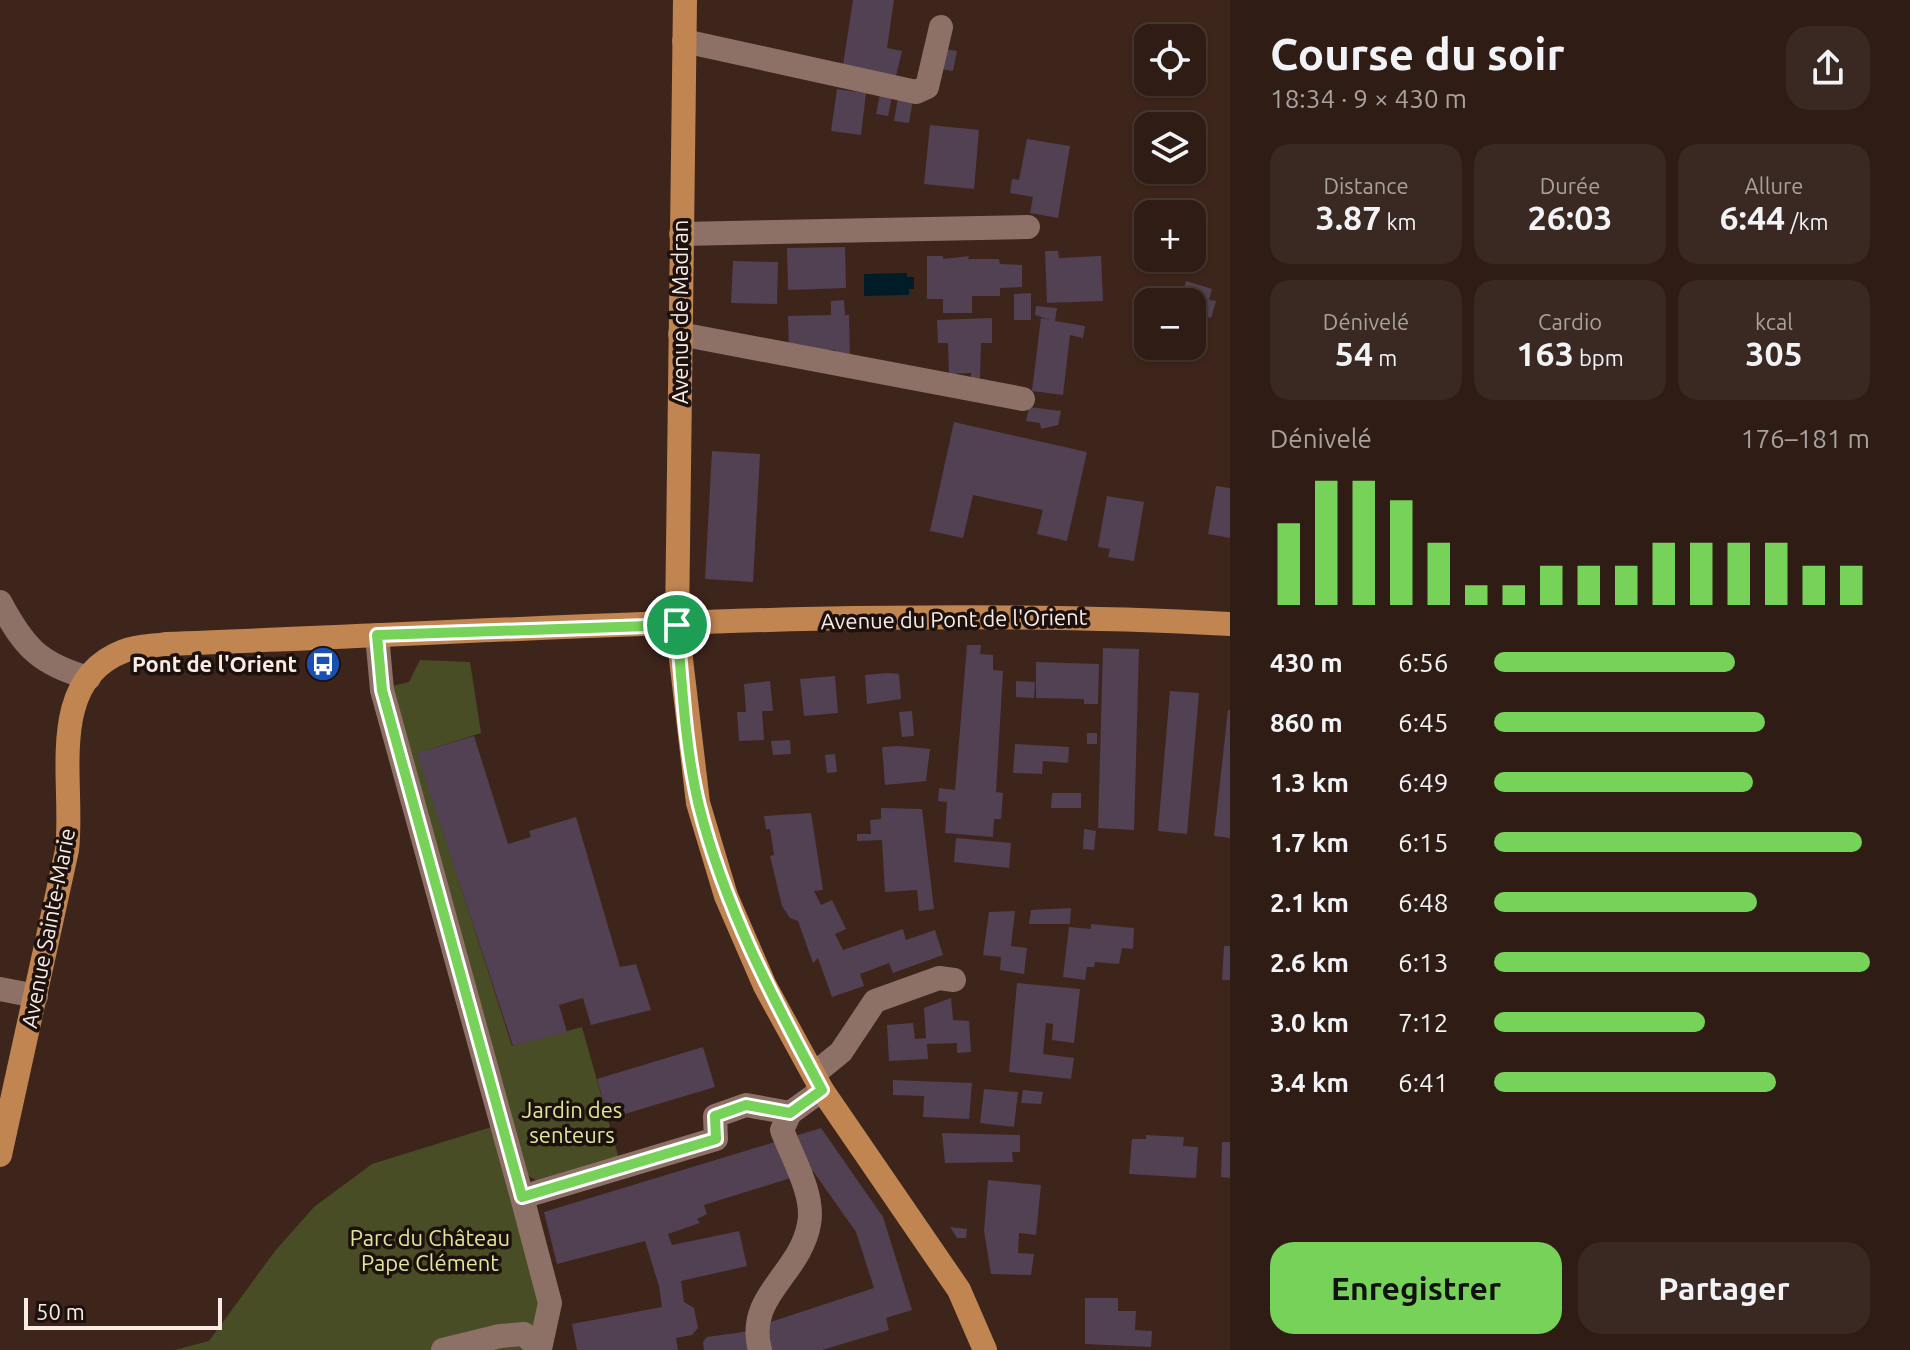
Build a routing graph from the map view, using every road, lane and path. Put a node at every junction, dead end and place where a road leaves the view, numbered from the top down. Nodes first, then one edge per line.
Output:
1 (685, 0) edge
2 (941, 27) dead end
3 (684, 41) junction
4 (1028, 227) dead end
5 (681, 234) junction
6 (680, 334) junction
7 (1023, 399) dead end
8 (0, 602) edge
9 (1230, 624) edge
10 (677, 625) junction
11 (377, 635) junction
12 (89, 678) junction
13 (954, 980) dead end
14 (0, 989) edge
15 (36, 996) junction
16 (818, 1082) junction
17 (790, 1113) junction
18 (0, 1155) edge
19 (522, 1197) junction
20 (443, 1350) edge
21 (540, 1350) edge
22 (760, 1350) edge
23 (985, 1350) edge

1 - 3 main road, Avenue de Madran
2 - 3 street
3 - 5 main road, Avenue de Madran
4 - 5 street
5 - 6 main road, Avenue de Madran
6 - 7 street
6 - 10 main road, Avenue de Madran
8 - 12 street
9 - 10 main road, Avenue du Pont de l'Orient
10 - 11 main road, Avenue Sainte-Marie
10 - 16 main road, Avenue de Madran
11 - 12 main road, Avenue Sainte-Marie
11 - 19 street
12 - 15 main road, Avenue Sainte-Marie
13 - 16 street
14 - 15 street
15 - 18 main road, Avenue Sainte-Marie
16 - 17 street
16 - 23 main road, Avenue de Madran
17 - 19 street
17 - 22 street
19 - 21 street
20 - 21 street

